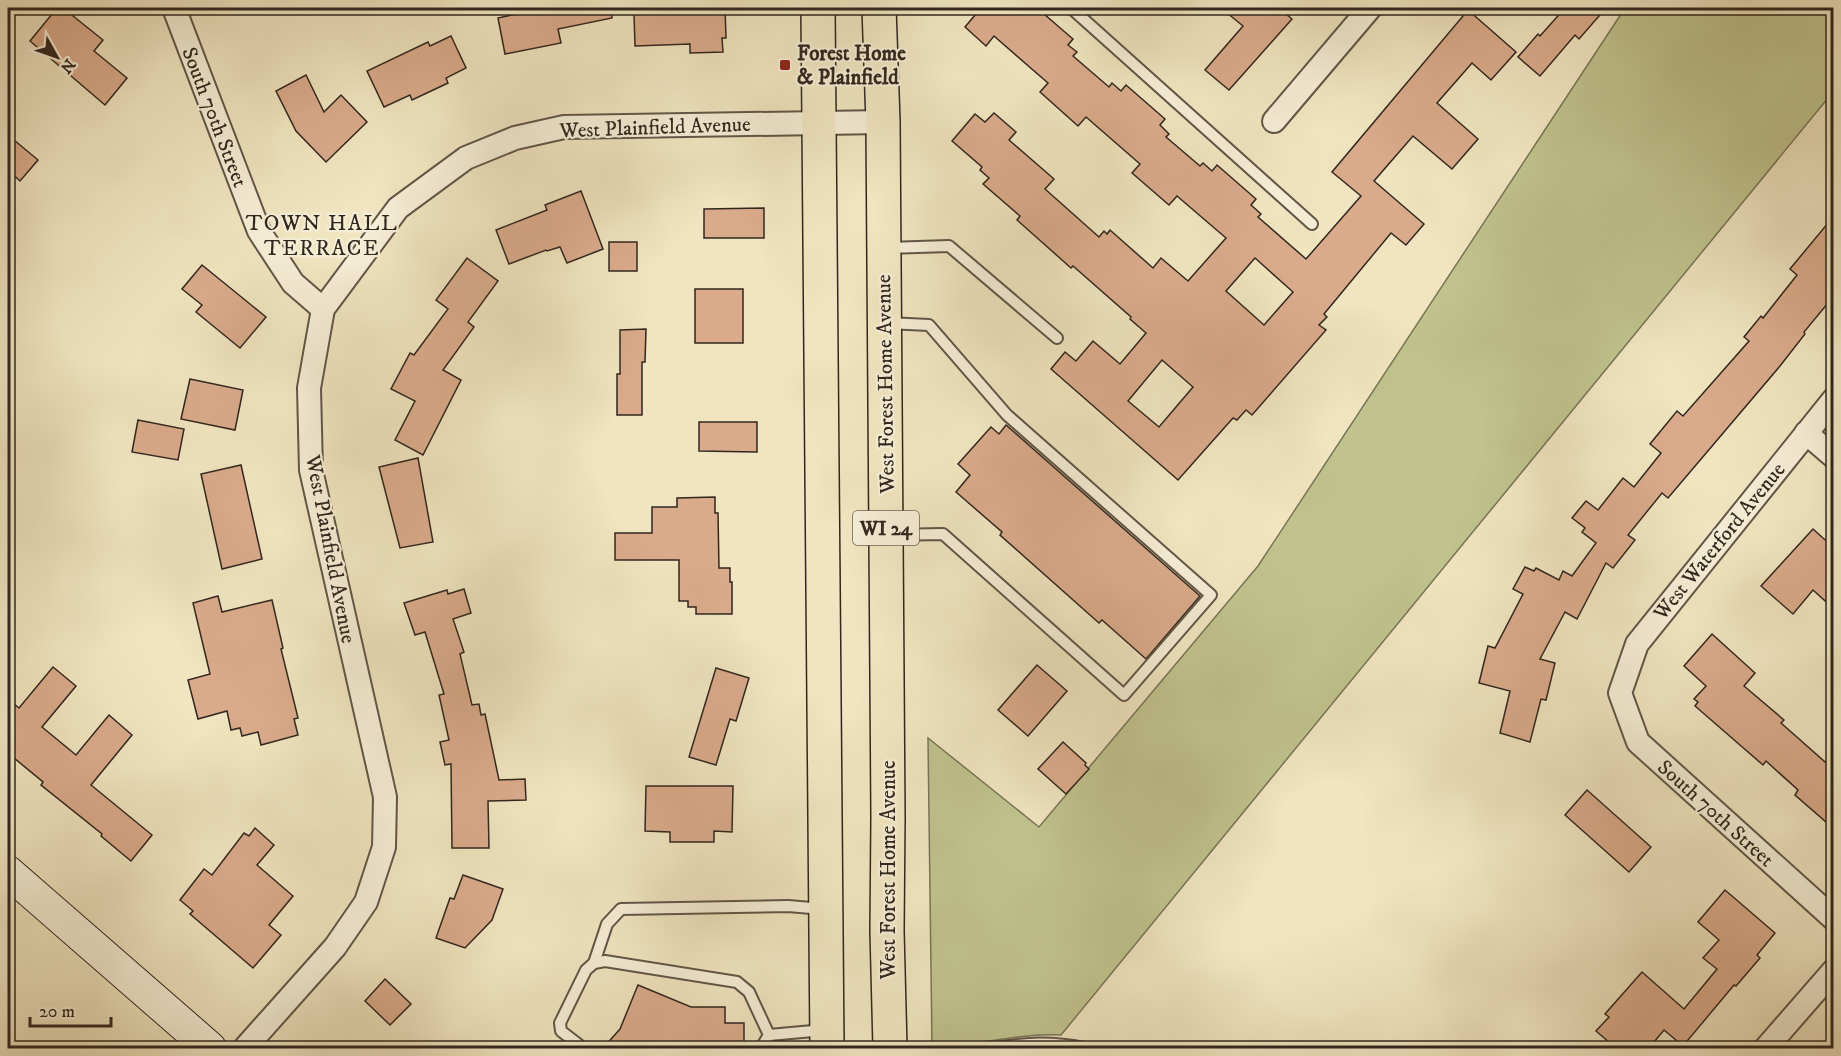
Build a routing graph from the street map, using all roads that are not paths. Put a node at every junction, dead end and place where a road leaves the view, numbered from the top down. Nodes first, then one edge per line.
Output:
1 (174, 8) edge
2 (818, 8) edge
3 (879, 8) edge
4 (1071, 8) edge
5 (1370, 8) edge
6 (1274, 121) dead end
7 (883, 122) junction
8 (820, 124) junction
9 (1312, 225) dead end
10 (883, 248) junction
11 (323, 309) junction
12 (884, 323) junction
13 (1057, 338) dead end
14 (1833, 399) edge
15 (1806, 433) junction
16 (1833, 457) edge
17 (886, 535) junction
18 (1620, 693) joint
19 (8, 872) edge
20 (826, 909) junction
21 (1833, 919) edge
22 (594, 963) junction
23 (1833, 970) edge
24 (768, 1035) junction
25 (827, 1039) edge
26 (210, 1048) edge
27 (245, 1048) edge
28 (583, 1048) edge
29 (761, 1048) edge
30 (890, 1048) edge
31 (993, 1048) edge
32 (1085, 1048) edge
33 (1766, 1048) edge

1 - 11 street, South 70th Street
2 - 8 main road, WI 24
3 - 7 main road, West Forest Home Avenue / WI 24
4 - 9 lane
5 - 6 street
7 - 8 street, West Plainfield Avenue
7 - 10 main road, West Forest Home Avenue / WI 24
8 - 11 street, West Plainfield Avenue
8 - 20 main road, WI 24
10 - 12 main road, West Forest Home Avenue / WI 24
10 - 13 lane
11 - 27 street, West Plainfield Avenue
12 - 17 main road, West Forest Home Avenue / WI 24
12 - 17 lane
14 - 15 street, West Waterford Avenue
15 - 16 street
15 - 18 street, West Waterford Avenue
17 - 30 main road, West Forest Home Avenue / WI 24
18 - 21 street, South 70th Street
19 - 26 street
20 - 22 lane
20 - 25 main road, WI 24
22 - 24 lane
22 - 28 lane
23 - 33 street
24 - 25 lane
24 - 29 lane
31 - 32 lane

